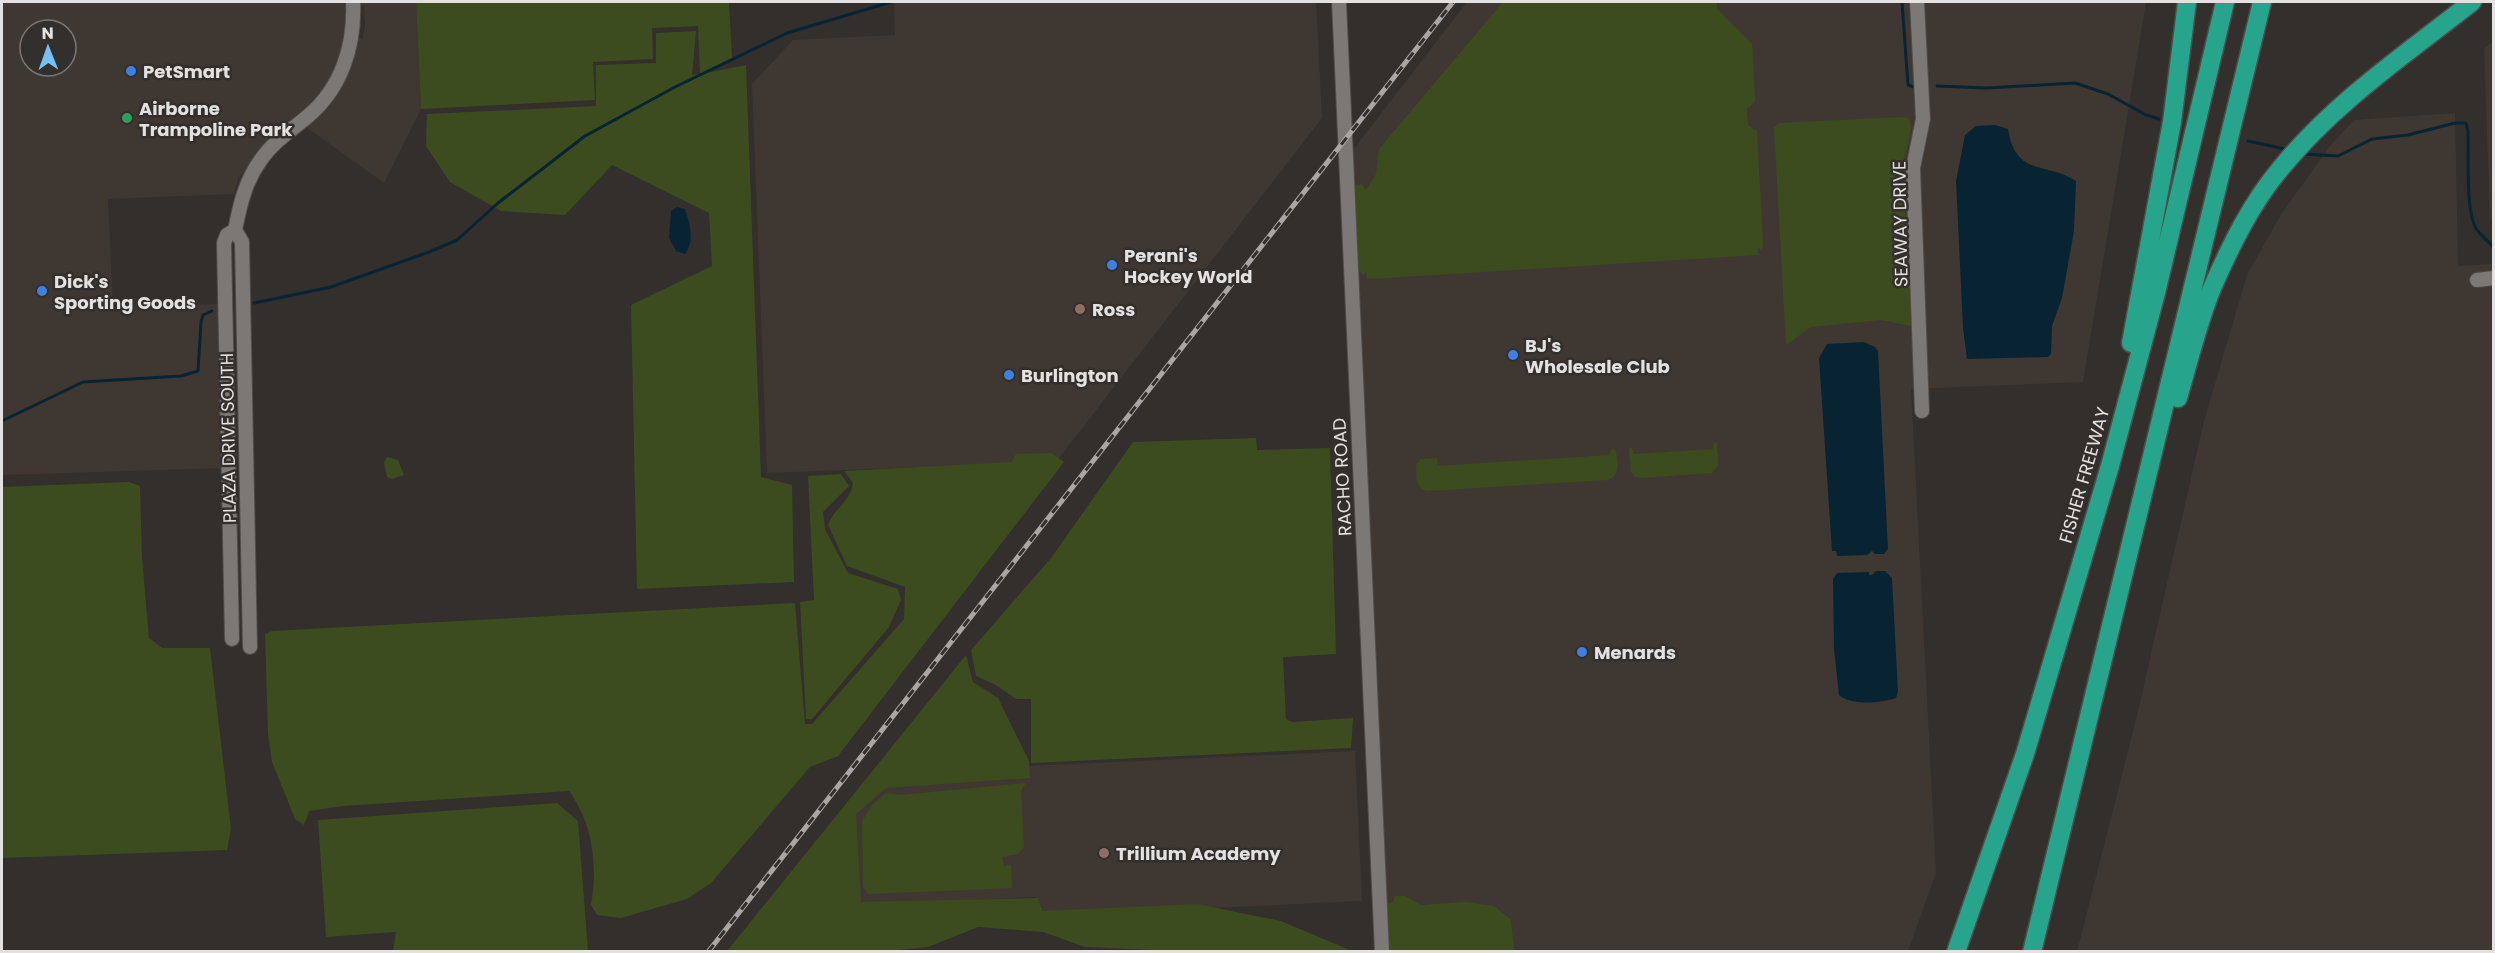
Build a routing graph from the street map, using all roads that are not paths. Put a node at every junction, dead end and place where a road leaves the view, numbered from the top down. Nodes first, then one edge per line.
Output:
1 (353, 2) edge
2 (1339, 2) edge
3 (1917, 2) edge
4 (2187, 2) edge
5 (2225, 2) edge
6 (2262, 2) edge
7 (2472, 2) edge
8 (235, 230) junction
9 (2493, 278) edge
10 (2477, 280) dead end
11 (1922, 411) dead end
12 (228, 415) junction
13 (245, 415) junction
14 (2110, 466) junction
15 (2145, 493) junction
16 (231, 543) junction
17 (248, 543) junction
18 (249, 611) junction
19 (232, 612) junction
20 (232, 639) dead end
21 (250, 647) dead end
22 (1382, 951) edge
23 (1956, 951) edge
24 (2032, 951) edge

1 - 8 street, PLAZA DRIVE SOUTH
2 - 22 street, RACHO ROAD
3 - 11 street, SEAWAY DRIVE
4 - 14 highway
5 - 14 highway, FISHER FREEWAY
6 - 15 highway
7 - 15 highway
8 - 12 street, PLAZA DRIVE SOUTH
8 - 13 street, PLAZA DRIVE SOUTH
9 - 10 street
12 - 13 street
12 - 16 street, PLAZA DRIVE SOUTH
13 - 17 street, PLAZA DRIVE SOUTH
14 - 23 highway, FISHER FREEWAY
15 - 24 highway
16 - 17 street
16 - 19 street, PLAZA DRIVE SOUTH
17 - 18 street, PLAZA DRIVE SOUTH
18 - 19 street
18 - 21 street, PLAZA DRIVE SOUTH
19 - 20 street, PLAZA DRIVE SOUTH

